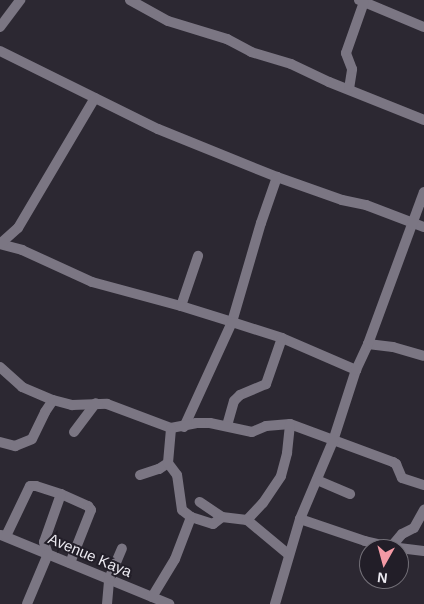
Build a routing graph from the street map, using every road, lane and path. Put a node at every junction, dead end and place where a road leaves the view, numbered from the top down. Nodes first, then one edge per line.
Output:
1 (20, 0) edge
2 (130, 0) edge
3 (361, 1) edge
4 (0, 27) edge
5 (424, 27) edge
6 (0, 51) edge
7 (349, 89) junction
8 (95, 98) junction
9 (424, 120) edge
10 (278, 177) junction
11 (424, 192) edge
12 (412, 222) junction
13 (424, 227) edge
14 (0, 244) edge
15 (198, 256) dead end
16 (181, 306) junction
17 (232, 322) junction
18 (282, 338) junction
19 (368, 344) junction
20 (424, 356) edge
21 (0, 367) edge
22 (356, 370) junction
23 (53, 400) junction
24 (96, 403) junction
25 (290, 424) junction
26 (227, 425) junction
27 (184, 427) junction
28 (171, 428) junction
29 (74, 432) dead end
30 (334, 441) junction
31 (0, 442) edge
32 (168, 463) junction
33 (140, 475) dead end
34 (317, 480) junction
35 (424, 485) edge
36 (61, 494) junction
37 (350, 494) dead end
38 (200, 502) dead end
39 (424, 510) edge
40 (191, 517) junction
41 (222, 517) junction
42 (300, 519) junction
43 (247, 520) junction
44 (3, 535) edge
45 (359, 539) edge
46 (398, 539) edge
47 (122, 549) dead end
48 (409, 549) edge
49 (424, 551) edge
50 (48, 554) junction
51 (288, 554) junction
52 (59, 558) junction
53 (70, 563) junction
54 (41, 573) junction
55 (109, 579) junction
56 (152, 597) junction
57 (28, 604) edge
58 (106, 604) edge
59 (169, 604) edge
60 (275, 604) edge

1 - 4 street
2 - 7 street
3 - 5 street
3 - 7 street
6 - 8 street
7 - 9 street
8 - 10 street
8 - 14 street
10 - 12 street
10 - 17 street
11 - 12 street
12 - 13 street
12 - 19 street
14 - 16 street
15 - 16 street
16 - 17 street
17 - 18 street
17 - 27 street
18 - 22 street
18 - 26 street
19 - 20 street
19 - 22 street
21 - 23 street
22 - 30 street
23 - 24 street
23 - 31 street
24 - 28 street
24 - 29 street
25 - 26 street
25 - 30 street
25 - 43 street
26 - 27 street
27 - 28 street
28 - 32 street
30 - 34 street
30 - 35 street
32 - 33 street
32 - 40 street
34 - 37 street
34 - 42 street
36 - 44 street
36 - 50 street
36 - 53 street
38 - 41 street
39 - 46 street
40 - 41 street
40 - 56 street
41 - 43 street
42 - 45 street
42 - 51 street
43 - 51 street
44 - 50 street, Avenue Kaya
47 - 55 street
48 - 49 street
50 - 52 street, Avenue Kaya
50 - 54 street
51 - 60 street
52 - 53 street, Avenue Kaya
52 - 54 street
53 - 55 street, Avenue Kaya
54 - 57 street
55 - 56 street, Avenue Kaya
55 - 58 street
56 - 59 street, Avenue Kaya

